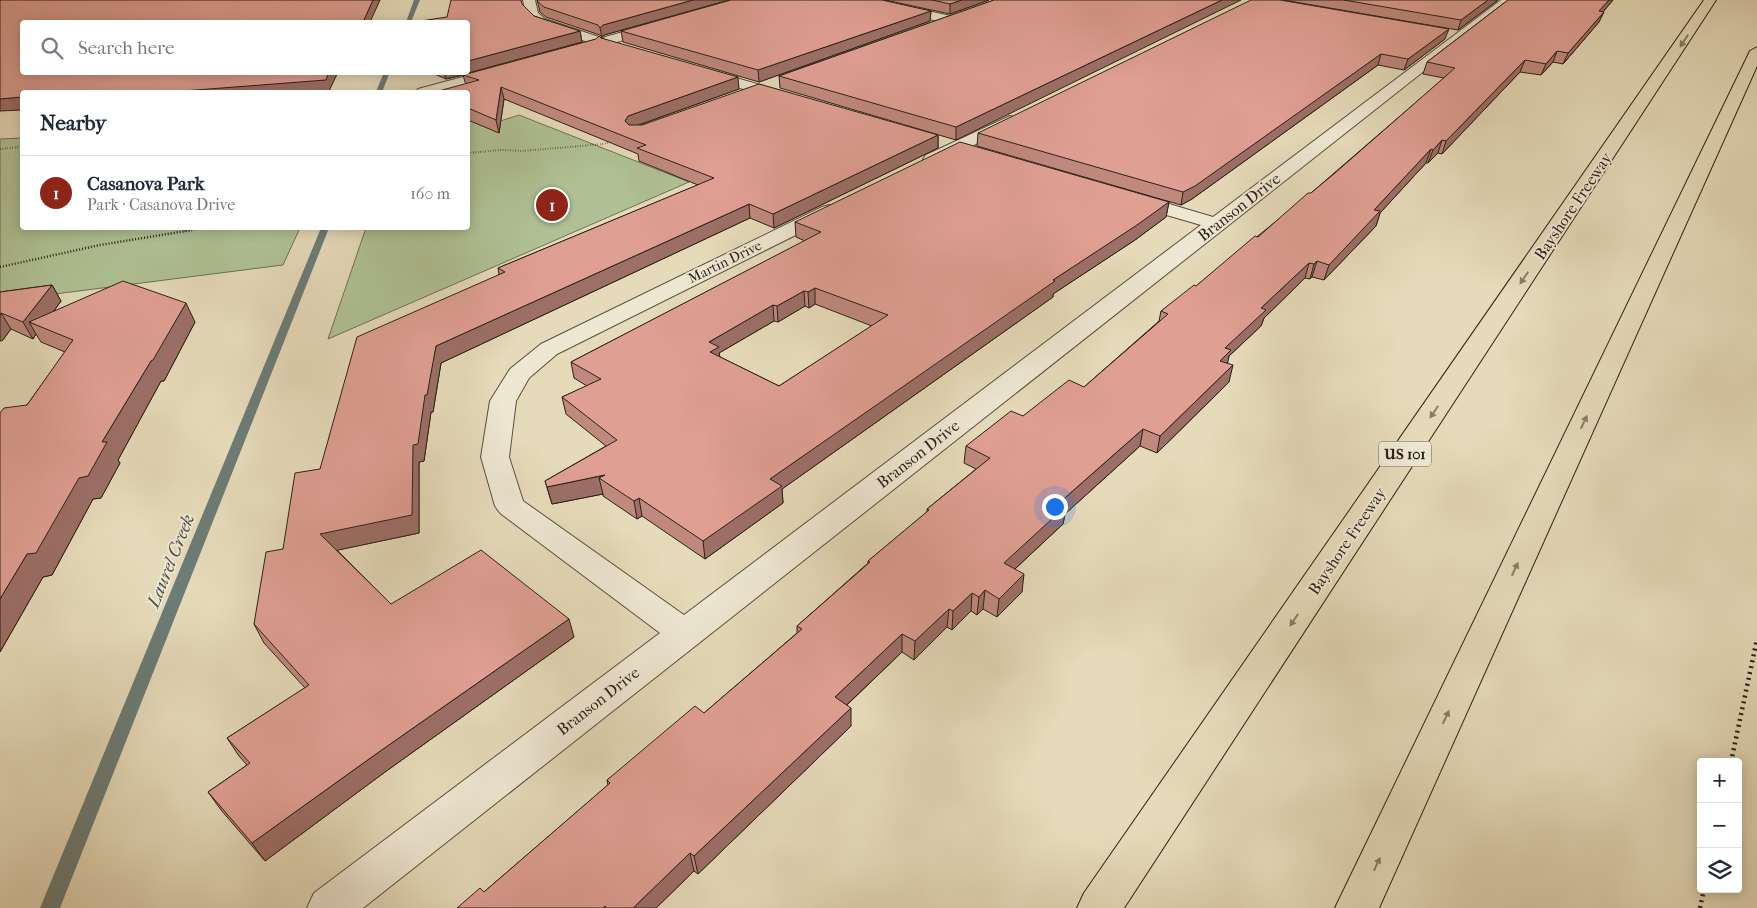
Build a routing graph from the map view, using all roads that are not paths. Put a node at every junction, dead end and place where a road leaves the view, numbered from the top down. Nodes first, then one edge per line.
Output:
1 (529, 0) edge
2 (860, 0) edge
3 (1508, 0) edge
4 (1710, 0) edge
5 (675, 21) edge
6 (923, 30) edge
7 (601, 42) junction
8 (574, 50) edge
9 (1757, 51) edge
10 (634, 52) edge
11 (517, 66) edge
12 (691, 69) edge
13 (783, 80) edge
14 (758, 89) junction
15 (430, 90) edge
16 (740, 96) edge
17 (805, 103) edge
18 (1026, 113) edge
19 (912, 170) edge
20 (1115, 194) edge
21 (850, 200) edge
22 (1217, 224) junction
23 (686, 634) junction
24 (329, 908) edge
25 (1099, 908) edge
26 (1357, 908) edge

1 - 7 street
2 - 6 street
3 - 22 street, Branson Drive
4 -> 25 highway, Bayshore Freeway / US 101
5 - 7 street
7 - 8 street
7 - 10 street
26 -> 9 highway
11 - 15 street
12 - 14 street
13 - 14 street
14 - 16 street
14 - 17 street
18 - 19 street
20 - 22 street
21 - 23 street, Martin Drive
22 - 23 street, Branson Drive
23 - 24 street, Branson Drive

